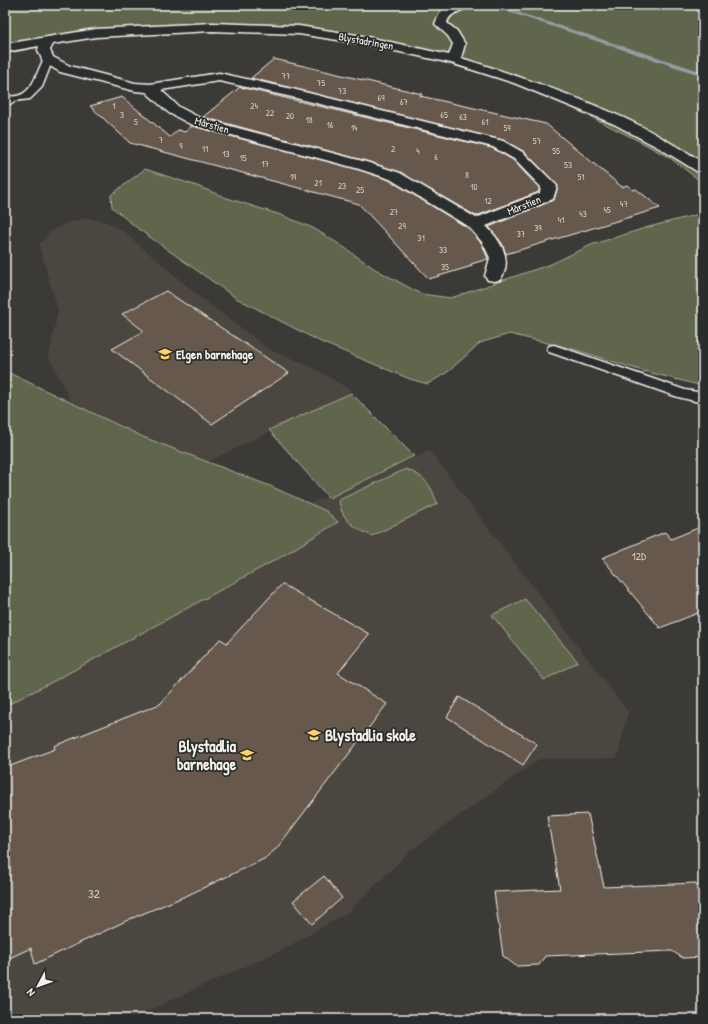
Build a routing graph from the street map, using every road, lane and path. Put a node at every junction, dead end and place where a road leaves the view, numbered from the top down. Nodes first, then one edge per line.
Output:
1 (463, 5) edge
2 (48, 40) junction
3 (5, 48) edge
4 (48, 59) junction
5 (454, 60) junction
6 (150, 88) junction
7 (7, 100) edge
8 (703, 169) edge
9 (475, 224) junction
10 (494, 276) dead end
11 (554, 349) dead end
12 (703, 398) edge

1 - 5 street
2 - 3 street, Blystadringen
2 - 4 street
2 - 5 street, Blystadringen
4 - 6 street, Mårstien
4 - 7 lane
5 - 8 street, Blystadringen
6 - 9 street, Mårstien
6 - 9 street, Mårstien
9 - 10 street
11 - 12 lane

